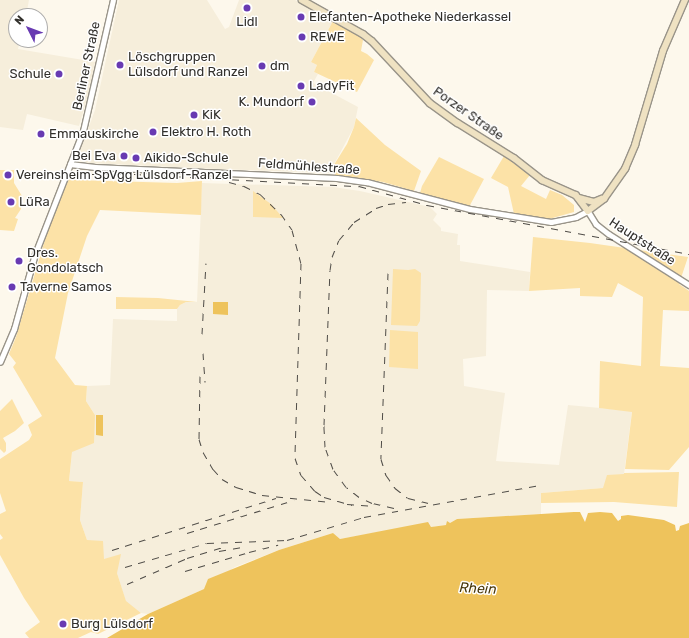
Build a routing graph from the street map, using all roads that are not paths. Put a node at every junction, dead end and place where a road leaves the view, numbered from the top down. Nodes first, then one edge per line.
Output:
1 (113, 0) edge
2 (302, 0) edge
3 (685, 0) edge
4 (70, 164) junction
5 (608, 194) junction
6 (578, 197) junction
7 (588, 212) junction
8 (689, 285) edge
9 (0, 362) edge

1 - 4 street, Berliner Straße
2 - 6 main road, Porzer Straße
3 - 5 main road
4 - 7 street, Feldmühlestraße
4 - 9 street, Berliner Straße
5 - 6 main road, Porzer Straße
5 - 7 main road
6 - 7 main road
7 - 8 street, Hauptstraße

